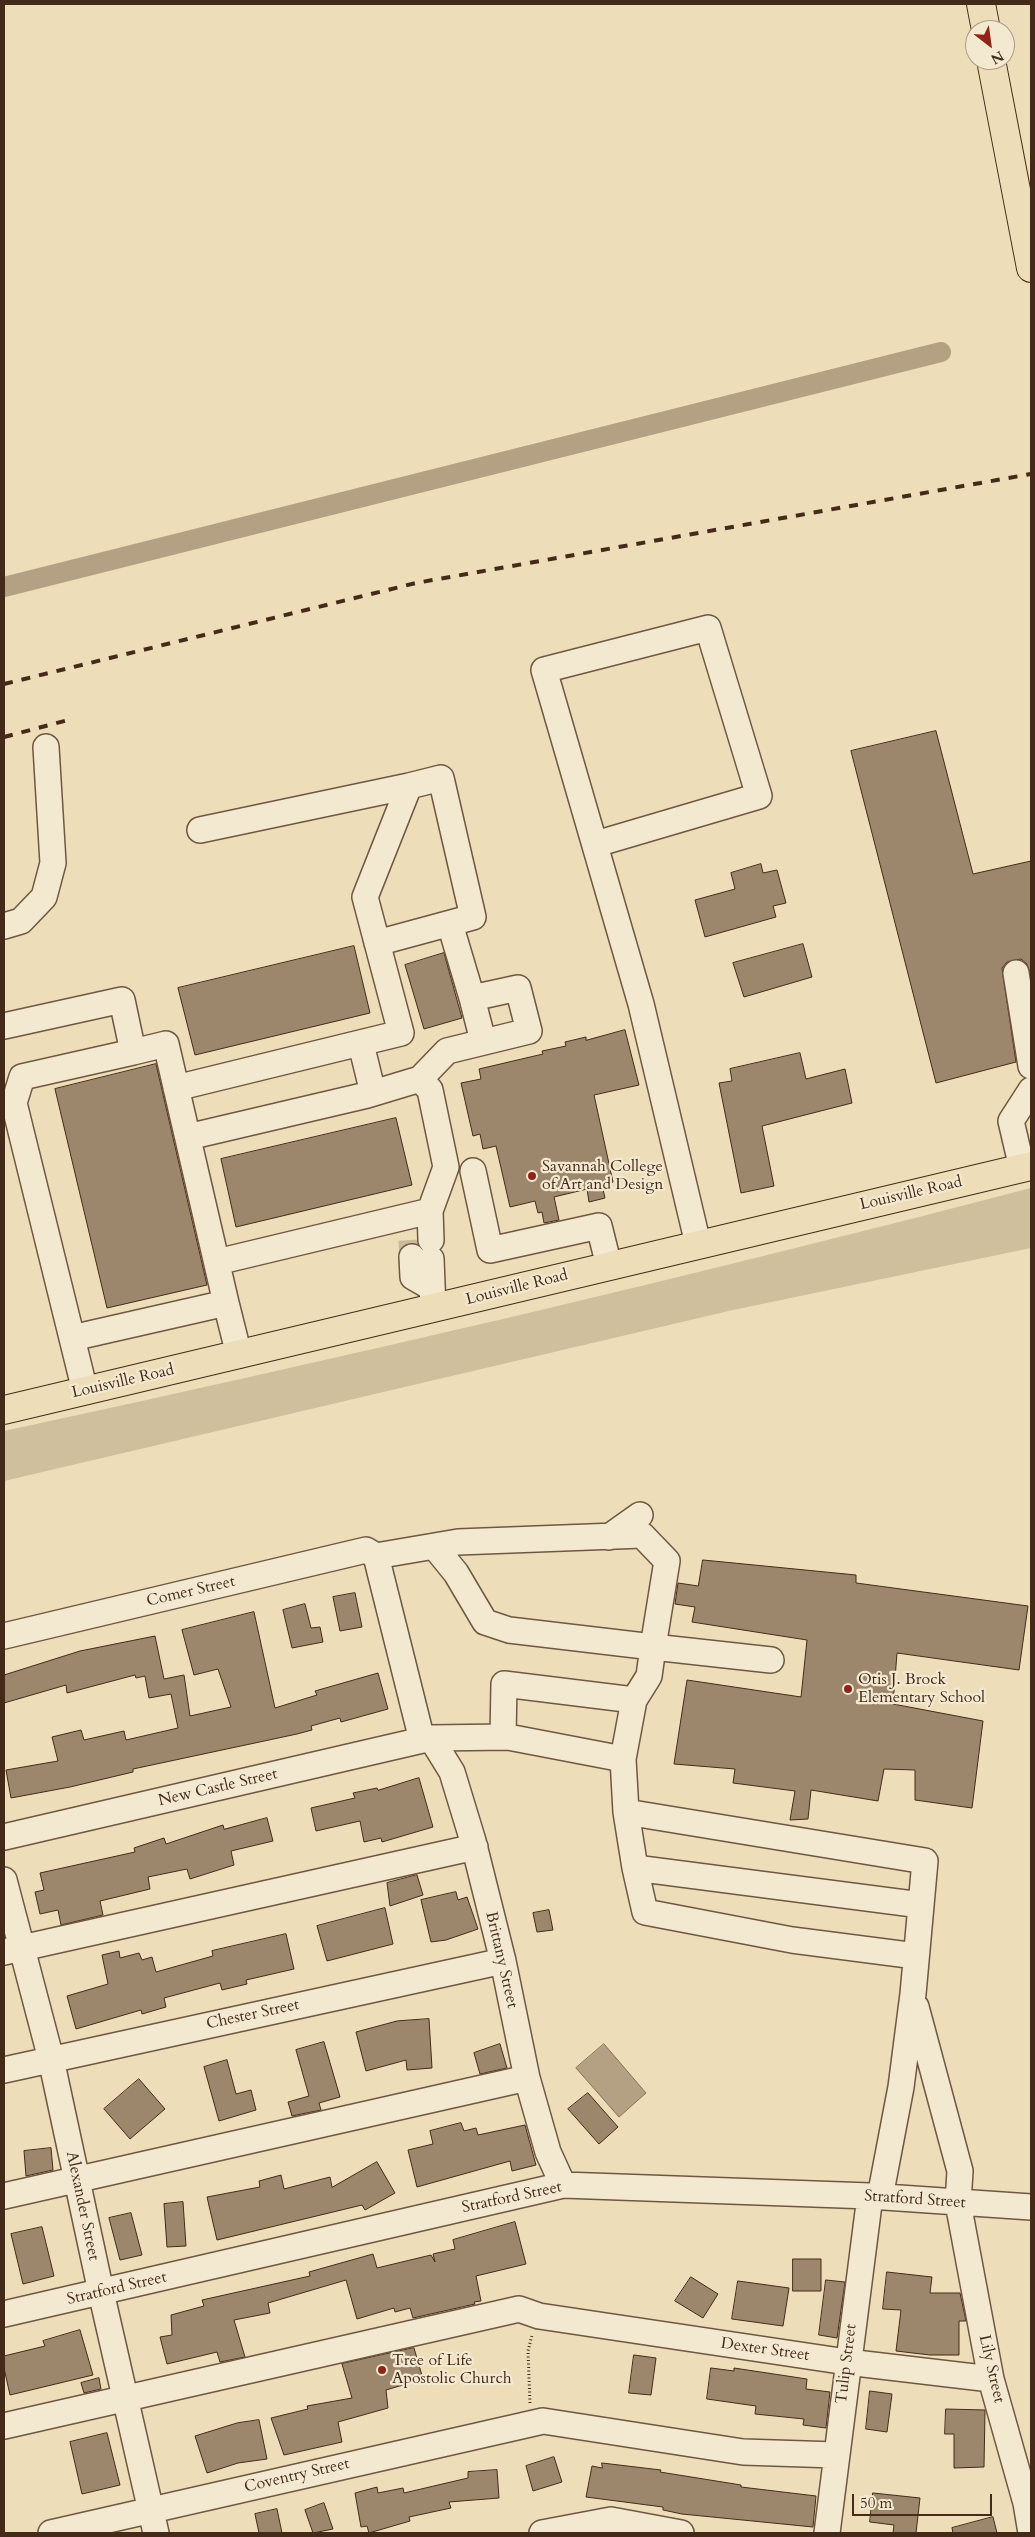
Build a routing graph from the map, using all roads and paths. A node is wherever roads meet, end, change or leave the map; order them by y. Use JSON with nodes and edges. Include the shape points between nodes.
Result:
{"nodes":[{"id":1,"x":980,"y":4,"type":"edge"},
{"id":2,"x":984,"y":20,"type":"edge"},
{"id":3,"x":993,"y":70,"type":"edge"},
{"id":4,"x":1031,"y":268,"type":"edge"},
{"id":5,"x":46,"y":747,"type":"dead end"},
{"id":6,"x":408,"y":786,"type":"junction"},
{"id":7,"x":200,"y":830,"type":"dead end"},
{"id":8,"x":596,"y":844,"type":"junction"},
{"id":9,"x":450,"y":924,"type":"junction"},
{"id":10,"x":4,"y":926,"type":"edge"},
{"id":11,"x":377,"y":943,"type":"junction"},
{"id":12,"x":1016,"y":973,"type":"dead end"},
{"id":13,"x":472,"y":998,"type":"junction"},
{"id":14,"x":4,"y":1026,"type":"edge"},
{"id":15,"x":484,"y":1041,"type":"junction"},
{"id":16,"x":361,"y":1044,"type":"junction"},
{"id":17,"x":133,"y":1052,"type":"junction"},
{"id":18,"x":1031,"y":1066,"type":"edge"},
{"id":19,"x":420,"y":1079,"type":"junction"},
{"id":20,"x":176,"y":1088,"type":"junction"},
{"id":21,"x":1031,"y":1090,"type":"edge"},
{"id":22,"x":373,"y":1093,"type":"junction"},
{"id":23,"x":188,"y":1136,"type":"junction"},
{"id":24,"x":1026,"y":1167,"type":"edge"},
{"id":25,"x":473,"y":1171,"type":"dead end"},
{"id":26,"x":420,"y":1237,"type":"junction"},
{"id":27,"x":698,"y":1244,"type":"junction"},
{"id":28,"x":217,"y":1262,"type":"junction"},
{"id":29,"x":608,"y":1266,"type":"junction"},
{"id":30,"x":433,"y":1298,"type":"junction"},
{"id":31,"x":226,"y":1303,"type":"junction"},
{"id":32,"x":72,"y":1338,"type":"junction"},
{"id":33,"x":238,"y":1354,"type":"junction"},
{"id":34,"x":85,"y":1391,"type":"junction"},
{"id":35,"x":4,"y":1408,"type":"edge"},
{"id":36,"x":640,"y":1515,"type":"dead end"},
{"id":37,"x":609,"y":1537,"type":"junction"},
{"id":38,"x":434,"y":1546,"type":"junction"},
{"id":39,"x":376,"y":1556,"type":"junction"},
{"id":40,"x":4,"y":1636,"type":"edge"},
{"id":41,"x":653,"y":1647,"type":"junction"},
{"id":42,"x":772,"y":1660,"type":"dead end"},
{"id":43,"x":634,"y":1700,"type":"junction"},
{"id":44,"x":503,"y":1737,"type":"junction"},
{"id":45,"x":427,"y":1739,"type":"junction"},
{"id":46,"x":623,"y":1759,"type":"junction"},
{"id":47,"x":626,"y":1812,"type":"junction"},
{"id":48,"x":4,"y":1837,"type":"edge"},
{"id":49,"x":474,"y":1847,"type":"junction"},
{"id":50,"x":635,"y":1868,"type":"junction"},
{"id":51,"x":4,"y":1880,"type":"edge"},
{"id":52,"x":921,"y":1905,"type":"junction"},
{"id":53,"x":13,"y":1950,"type":"edge"},
{"id":54,"x":916,"y":1956,"type":"junction"},
{"id":55,"x":502,"y":1961,"type":"junction"},
{"id":56,"x":913,"y":1994,"type":"junction"},
{"id":57,"x":51,"y":2058,"type":"junction"},
{"id":58,"x":4,"y":2070,"type":"edge"},
{"id":59,"x":527,"y":2078,"type":"junction"},
{"id":60,"x":77,"y":2179,"type":"junction"},
{"id":61,"x":563,"y":2186,"type":"junction"},
{"id":62,"x":4,"y":2196,"type":"edge"},
{"id":63,"x":875,"y":2196,"type":"junction"},
{"id":64,"x":958,"y":2203,"type":"junction"},
{"id":65,"x":1031,"y":2207,"type":"edge"},
{"id":66,"x":101,"y":2292,"type":"junction"},
{"id":67,"x":4,"y":2314,"type":"edge"},
{"id":68,"x":539,"y":2316,"type":"junction"},
{"id":69,"x":847,"y":2362,"type":"junction"},
{"id":70,"x":992,"y":2379,"type":"junction"},
{"id":71,"x":125,"y":2398,"type":"junction"},
{"id":72,"x":537,"y":2422,"type":"junction"},
{"id":73,"x":4,"y":2426,"type":"edge"},
{"id":74,"x":836,"y":2456,"type":"junction"},
{"id":75,"x":154,"y":2521,"type":"edge"},
{"id":76,"x":51,"y":2533,"type":"edge"},
{"id":77,"x":542,"y":2533,"type":"edge"},
{"id":78,"x":681,"y":2533,"type":"edge"},
{"id":79,"x":827,"y":2533,"type":"edge"},
{"id":80,"x":1031,"y":2533,"type":"edge"}],
"edges":[{"from":1,"to":2,"type":"main road"},
{"from":3,"to":4,"type":"main road"},
{"from":5,"to":10,"type":"street","via":[[53,863],[44,897],[21,921]]},
{"from":6,"to":7,"type":"street"},
{"from":6,"to":9,"type":"street","via":[[441,778],[473,917]]},
{"from":6,"to":11,"type":"street","via":[[365,897]]},
{"from":8,"to":8,"type":"street","via":[[759,796],[708,628],[544,670]]},
{"from":8,"to":27,"type":"street","via":[[641,1004]]},
{"from":9,"to":11,"type":"street"},
{"from":9,"to":13,"type":"street"},
{"from":11,"to":16,"type":"street","via":[[401,1033]]},
{"from":12,"to":18,"type":"street"},
{"from":13,"to":15,"type":"street"},
{"from":13,"to":15,"type":"street","via":[[518,988],[529,1031]]},
{"from":14,"to":17,"type":"street","via":[[122,1000]]},
{"from":15,"to":19,"type":"street","via":[[447,1051]]},
{"from":16,"to":20,"type":"street"},
{"from":16,"to":22,"type":"street"},
{"from":17,"to":20,"type":"street","via":[[166,1044]]},
{"from":17,"to":32,"type":"street","via":[[22,1077],[14,1103]]},
{"from":19,"to":22,"type":"street"},
{"from":19,"to":26,"type":"street","via":[[430,1090],[446,1167]]},
{"from":20,"to":23,"type":"street"},
{"from":21,"to":24,"type":"street","via":[[1011,1121]]},
{"from":22,"to":23,"type":"street"},
{"from":23,"to":28,"type":"street"},
{"from":24,"to":27,"type":"main road","name":"Louisville Road"},
{"from":25,"to":29,"type":"street","via":[[490,1250],[599,1226]]},
{"from":26,"to":28,"type":"street"},
{"from":26,"to":30,"type":"street"},
{"from":27,"to":29,"type":"main road","name":"Louisville Road"},
{"from":28,"to":31,"type":"street"},
{"from":29,"to":30,"type":"main road","name":"Louisville Road"},
{"from":30,"to":33,"type":"main road","name":"Louisville Road"},
{"from":31,"to":32,"type":"street"},
{"from":31,"to":33,"type":"street"},
{"from":32,"to":34,"type":"street"},
{"from":33,"to":34,"type":"main road","name":"Louisville Road"},
{"from":34,"to":35,"type":"main road","name":"Louisville Road"},
{"from":36,"to":37,"type":"street"},
{"from":37,"to":38,"type":"street","name":"Comer Street","via":[[458,1542]]},
{"from":37,"to":41,"type":"street","name":"Comer Street","via":[[642,1535],[667,1561]]},
{"from":38,"to":39,"type":"street","name":"Comer Street"},
{"from":38,"to":41,"type":"street","via":[[456,1574],[485,1622],[508,1630]]},
{"from":39,"to":40,"type":"street","name":"Comer Street","via":[[366,1550]]},
{"from":39,"to":45,"type":"street","name":"Brittany Street"},
{"from":41,"to":42,"type":"street"},
{"from":41,"to":43,"type":"street","via":[[649,1676]]},
{"from":43,"to":44,"type":"street","via":[[504,1684]]},
{"from":43,"to":46,"type":"street"},
{"from":44,"to":45,"type":"street","name":"New Castle Street"},
{"from":44,"to":46,"type":"street","name":"New Castle Street"},
{"from":45,"to":48,"type":"street","name":"New Castle Street"},
{"from":45,"to":49,"type":"street","name":"Brittany Street","via":[[452,1772]]},
{"from":46,"to":47,"type":"street"},
{"from":47,"to":50,"type":"street"},
{"from":47,"to":52,"type":"street","name":"Tulip Street","via":[[925,1861]]},
{"from":49,"to":53,"type":"street"},
{"from":49,"to":55,"type":"street","name":"Brittany Street"},
{"from":50,"to":52,"type":"street"},
{"from":50,"to":54,"type":"street","via":[[645,1912],[792,1940]]},
{"from":51,"to":53,"type":"street","name":"Alexander Street"},
{"from":52,"to":54,"type":"street","name":"Tulip Street"},
{"from":53,"to":57,"type":"street","name":"Alexander Street"},
{"from":54,"to":56,"type":"street","name":"Tulip Street"},
{"from":55,"to":57,"type":"street","name":"Chester Street"},
{"from":55,"to":59,"type":"street","name":"Brittany Street"},
{"from":56,"to":63,"type":"street","name":"Tulip Street","via":[[901,2087]]},
{"from":56,"to":64,"type":"street","name":"Lily Street","via":[[960,2171]]},
{"from":57,"to":58,"type":"street","name":"Chester Street"},
{"from":57,"to":60,"type":"street","name":"Alexander Street"},
{"from":59,"to":60,"type":"street"},
{"from":59,"to":61,"type":"street","name":"Brittany Street","via":[[548,2152]]},
{"from":60,"to":62,"type":"street"},
{"from":60,"to":66,"type":"street","name":"Alexander Street"},
{"from":61,"to":63,"type":"street","name":"Stratford Street"},
{"from":61,"to":66,"type":"street","name":"Stratford Street"},
{"from":63,"to":64,"type":"street","name":"Stratford Street"},
{"from":63,"to":69,"type":"street","name":"Tulip Street"},
{"from":64,"to":65,"type":"street","name":"Stratford Street"},
{"from":64,"to":70,"type":"street","name":"Lily Street"},
{"from":66,"to":67,"type":"street","name":"Stratford Street"},
{"from":66,"to":71,"type":"street","name":"Alexander Street"},
{"from":68,"to":69,"type":"street","name":"Dexter Street"},
{"from":68,"to":71,"type":"street","name":"Dexter Street","via":[[519,2309]]},
{"from":68,"to":72,"type":"path","via":[[528,2351]]},
{"from":69,"to":70,"type":"street","name":"Dexter Street"},
{"from":69,"to":74,"type":"street","name":"Tulip Street"},
{"from":70,"to":80,"type":"street","name":"Lily Street","via":[[1026,2503]]},
{"from":71,"to":73,"type":"street","name":"Dexter Street"},
{"from":71,"to":75,"type":"street","name":"Alexander Street"},
{"from":72,"to":74,"type":"street","via":[[743,2452]]},
{"from":72,"to":75,"type":"street","name":"Coventry Street"},
{"from":74,"to":79,"type":"street","name":"Tulip Street"},
{"from":75,"to":76,"type":"street","name":"Coventry Street"},
{"from":77,"to":78,"type":"street","via":[[611,2520]]}]}
